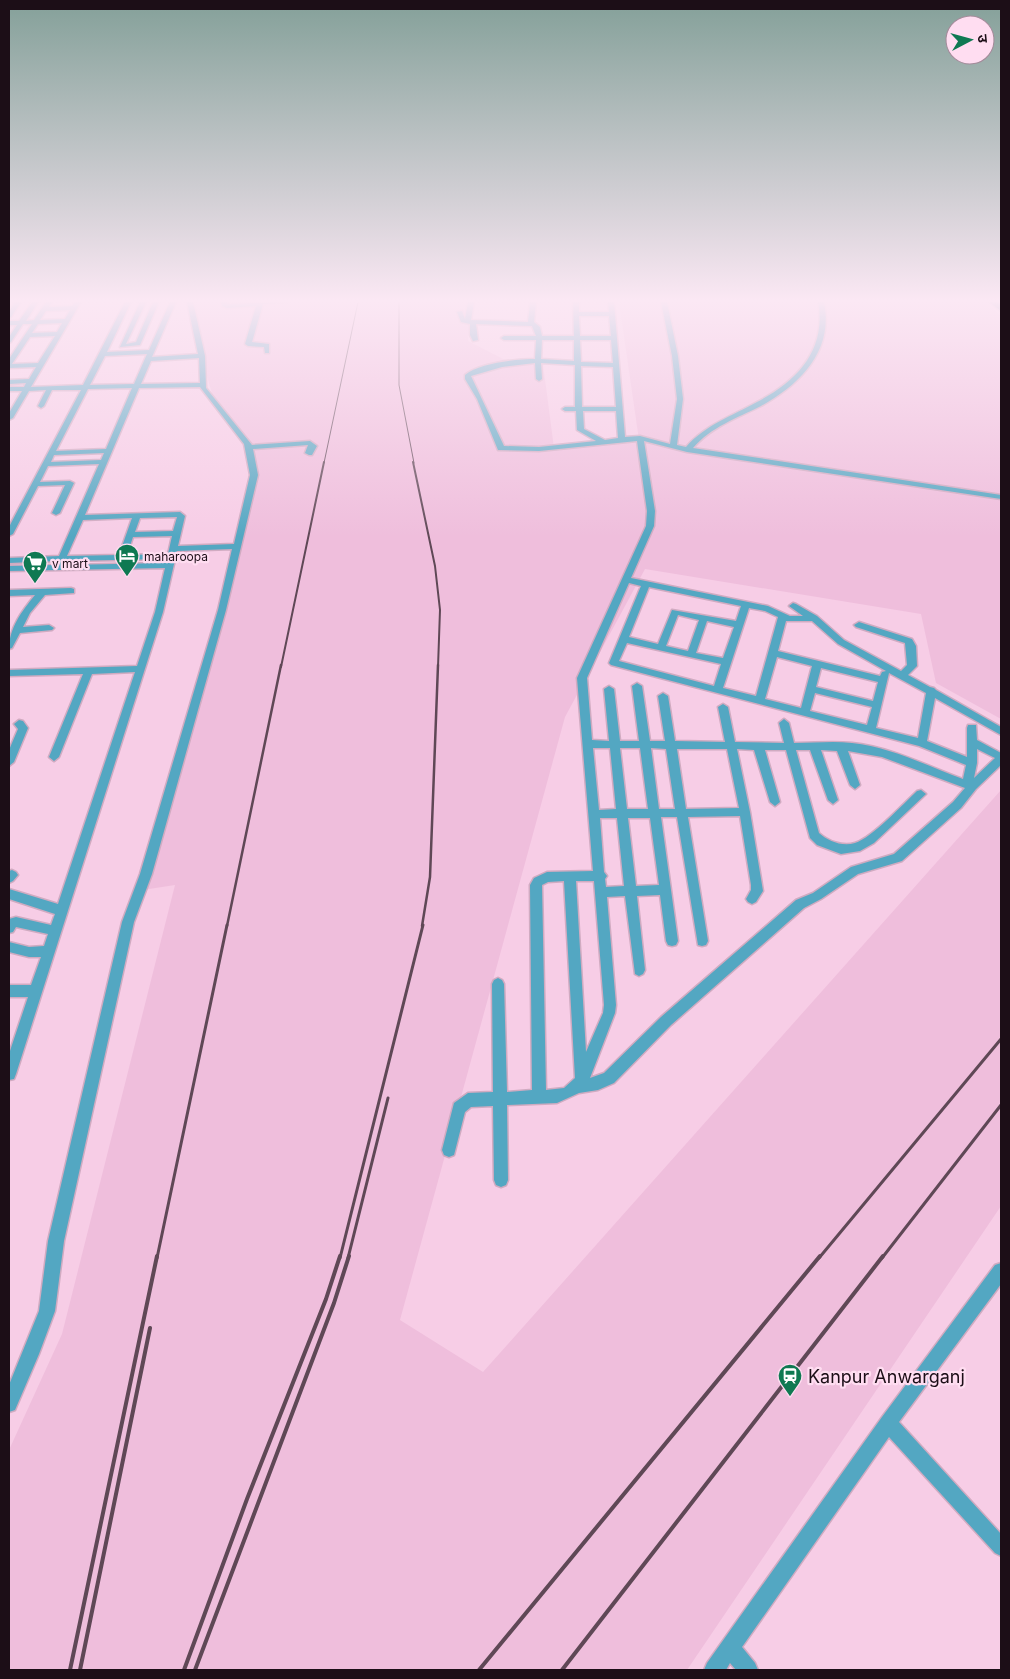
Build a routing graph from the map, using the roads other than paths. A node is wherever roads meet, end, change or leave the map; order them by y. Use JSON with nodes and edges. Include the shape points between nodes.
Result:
{"nodes":[{"id":1,"x":88,"y":380,"type":"edge"},
{"id":2,"x":140,"y":380,"type":"edge"},
{"id":3,"x":204,"y":380,"type":"edge"},
{"id":4,"x":469,"y":380,"type":"edge"},
{"id":5,"x":578,"y":380,"type":"edge"},
{"id":6,"x":617,"y":380,"type":"edge"},
{"id":7,"x":678,"y":380,"type":"edge"},
{"id":8,"x":791,"y":380,"type":"edge"},
{"id":9,"x":30,"y":381,"type":"joint"},
{"id":10,"x":9,"y":382,"type":"edge"},
{"id":11,"x":204,"y":385,"type":"junction"},
{"id":12,"x":137,"y":386,"type":"junction"},
{"id":13,"x":85,"y":387,"type":"junction"},
{"id":14,"x":50,"y":388,"type":"junction"},
{"id":15,"x":9,"y":389,"type":"edge"},
{"id":16,"x":26,"y":389,"type":"junction"},
{"id":17,"x":9,"y":399,"type":"edge"},
{"id":18,"x":20,"y":399,"type":"junction"},
{"id":19,"x":41,"y":406,"type":"dead end"},
{"id":20,"x":565,"y":409,"type":"dead end"},
{"id":21,"x":579,"y":409,"type":"junction"},
{"id":22,"x":618,"y":409,"type":"junction"},
{"id":23,"x":9,"y":418,"type":"edge"},
{"id":24,"x":640,"y":438,"type":"junction"},
{"id":25,"x":622,"y":440,"type":"junction"},
{"id":26,"x":602,"y":442,"type":"junction"},
{"id":27,"x":250,"y":447,"type":"junction"},
{"id":28,"x":673,"y":447,"type":"junction"},
{"id":29,"x":686,"y":450,"type":"junction"},
{"id":30,"x":109,"y":451,"type":"junction"},
{"id":31,"x":51,"y":453,"type":"junction"},
{"id":32,"x":309,"y":453,"type":"dead end"},
{"id":33,"x":104,"y":462,"type":"junction"},
{"id":34,"x":45,"y":464,"type":"junction"},
{"id":35,"x":35,"y":484,"type":"junction"},
{"id":36,"x":1001,"y":497,"type":"edge"},
{"id":37,"x":56,"y":513,"type":"dead end"},
{"id":38,"x":137,"y":515,"type":"junction"},
{"id":39,"x":79,"y":518,"type":"junction"},
{"id":40,"x":176,"y":533,"type":"junction"},
{"id":41,"x":9,"y":534,"type":"edge"},
{"id":42,"x":130,"y":535,"type":"junction"},
{"id":43,"x":238,"y":546,"type":"junction"},
{"id":44,"x":122,"y":557,"type":"junction"},
{"id":45,"x":171,"y":557,"type":"junction"},
{"id":46,"x":9,"y":560,"type":"edge"},
{"id":47,"x":60,"y":563,"type":"junction"},
{"id":48,"x":9,"y":570,"type":"edge"},
{"id":49,"x":627,"y":580,"type":"junction"},
{"id":50,"x":646,"y":585,"type":"junction"},
{"id":51,"x":70,"y":591,"type":"dead end"},
{"id":52,"x":42,"y":592,"type":"junction"},
{"id":53,"x":9,"y":593,"type":"edge"},
{"id":54,"x":746,"y":604,"type":"junction"},
{"id":55,"x":793,"y":606,"type":"dead end"},
{"id":56,"x":783,"y":617,"type":"junction"},
{"id":57,"x":704,"y":618,"type":"junction"},
{"id":58,"x":814,"y":618,"type":"junction"},
{"id":59,"x":739,"y":625,"type":"junction"},
{"id":60,"x":859,"y":625,"type":"dead end"},
{"id":61,"x":49,"y":628,"type":"dead end"},
{"id":62,"x":17,"y":630,"type":"junction"},
{"id":63,"x":624,"y":639,"type":"junction"},
{"id":64,"x":9,"y":646,"type":"edge"},
{"id":65,"x":661,"y":648,"type":"junction"},
{"id":66,"x":773,"y":653,"type":"junction"},
{"id":67,"x":691,"y":655,"type":"junction"},
{"id":68,"x":727,"y":662,"type":"junction"},
{"id":69,"x":817,"y":664,"type":"junction"},
{"id":70,"x":887,"y":668,"type":"junction"},
{"id":71,"x":141,"y":669,"type":"junction"},
{"id":72,"x":89,"y":670,"type":"junction"},
{"id":73,"x":9,"y":673,"type":"edge"},
{"id":74,"x":902,"y":676,"type":"junction"},
{"id":75,"x":883,"y":680,"type":"junction"},
{"id":76,"x":637,"y":686,"type":"dead end"},
{"id":77,"x":609,"y":689,"type":"dead end"},
{"id":78,"x":718,"y":689,"type":"junction"},
{"id":79,"x":811,"y":689,"type":"junction"},
{"id":80,"x":931,"y":690,"type":"junction"},
{"id":81,"x":663,"y":696,"type":"dead end"},
{"id":82,"x":760,"y":699,"type":"junction"},
{"id":83,"x":877,"y":705,"type":"junction"},
{"id":84,"x":722,"y":707,"type":"dead end"},
{"id":85,"x":805,"y":712,"type":"junction"},
{"id":86,"x":784,"y":723,"type":"dead end"},
{"id":87,"x":19,"y":724,"type":"dead end"},
{"id":88,"x":972,"y":728,"type":"dead end"},
{"id":89,"x":871,"y":729,"type":"junction"},
{"id":90,"x":1001,"y":731,"type":"edge"},
{"id":91,"x":972,"y":742,"type":"junction"},
{"id":92,"x":922,"y":743,"type":"junction"},
{"id":93,"x":589,"y":744,"type":"junction"},
{"id":94,"x":616,"y":744,"type":"junction"},
{"id":95,"x":645,"y":744,"type":"junction"},
{"id":96,"x":672,"y":744,"type":"junction"},
{"id":97,"x":731,"y":745,"type":"junction"},
{"id":98,"x":758,"y":745,"type":"junction"},
{"id":99,"x":790,"y":745,"type":"junction"},
{"id":100,"x":814,"y":746,"type":"junction"},
{"id":101,"x":841,"y":746,"type":"junction"},
{"id":102,"x":54,"y":757,"type":"dead end"},
{"id":103,"x":1001,"y":758,"type":"edge"},
{"id":104,"x":9,"y":762,"type":"edge"},
{"id":105,"x":972,"y":764,"type":"junction"},
{"id":106,"x":855,"y":785,"type":"dead end"},
{"id":107,"x":969,"y":785,"type":"junction"},
{"id":108,"x":921,"y":794,"type":"dead end"},
{"id":109,"x":833,"y":800,"type":"dead end"},
{"id":110,"x":775,"y":802,"type":"dead end"},
{"id":111,"x":681,"y":812,"type":"junction"},
{"id":112,"x":745,"y":812,"type":"junction"},
{"id":113,"x":623,"y":813,"type":"junction"},
{"id":114,"x":655,"y":813,"type":"junction"},
{"id":115,"x":595,"y":814,"type":"junction"},
{"id":116,"x":570,"y":876,"type":"junction"},
{"id":117,"x":601,"y":876,"type":"junction"},
{"id":118,"x":665,"y":890,"type":"junction"},
{"id":119,"x":631,"y":891,"type":"junction"},
{"id":120,"x":602,"y":892,"type":"junction"},
{"id":121,"x":9,"y":894,"type":"edge"},
{"id":122,"x":752,"y":899,"type":"dead end"},
{"id":123,"x":63,"y":911,"type":"junction"},
{"id":124,"x":9,"y":928,"type":"edge"},
{"id":125,"x":56,"y":931,"type":"junction"},
{"id":126,"x":702,"y":940,"type":"dead end"},
{"id":127,"x":672,"y":941,"type":"dead end"},
{"id":128,"x":9,"y":947,"type":"edge"},
{"id":129,"x":49,"y":951,"type":"junction"},
{"id":130,"x":639,"y":970,"type":"dead end"},
{"id":131,"x":498,"y":984,"type":"dead end"},
{"id":132,"x":9,"y":991,"type":"edge"},
{"id":133,"x":36,"y":991,"type":"junction"},
{"id":134,"x":9,"y":1074,"type":"edge"},
{"id":135,"x":580,"y":1084,"type":"junction"},
{"id":136,"x":539,"y":1097,"type":"junction"},
{"id":137,"x":498,"y":1098,"type":"junction"},
{"id":138,"x":449,"y":1150,"type":"dead end"},
{"id":139,"x":501,"y":1180,"type":"dead end"},
{"id":140,"x":1001,"y":1271,"type":"edge"},
{"id":141,"x":9,"y":1404,"type":"edge"},
{"id":142,"x":888,"y":1422,"type":"junction"},
{"id":143,"x":1001,"y":1547,"type":"edge"},
{"id":144,"x":730,"y":1647,"type":"junction"},
{"id":145,"x":714,"y":1670,"type":"edge"},
{"id":146,"x":748,"y":1670,"type":"edge"}],
"edges":[{"from":1,"to":13,"type":"street"},
{"from":2,"to":12,"type":"street"},
{"from":3,"to":11,"type":"street"},
{"from":4,"to":26,"type":"street","via":[[480,399],[498,446],[528,450]]},
{"from":5,"to":21,"type":"street"},
{"from":6,"to":22,"type":"street"},
{"from":7,"to":28,"type":"street","via":[[680,399]]},
{"from":8,"to":29,"type":"street","via":[[770,398],[716,425]]},
{"from":9,"to":10,"type":"street"},
{"from":9,"to":16,"type":"street"},
{"from":11,"to":12,"type":"street"},
{"from":11,"to":27,"type":"street","via":[[205,391]]},
{"from":12,"to":13,"type":"street"},
{"from":12,"to":30,"type":"street"},
{"from":13,"to":14,"type":"street"},
{"from":13,"to":31,"type":"street"},
{"from":14,"to":16,"type":"street"},
{"from":14,"to":19,"type":"street"},
{"from":15,"to":16,"type":"street"},
{"from":16,"to":18,"type":"street"},
{"from":17,"to":18,"type":"street"},
{"from":18,"to":23,"type":"street"},
{"from":20,"to":21,"type":"street"},
{"from":21,"to":22,"type":"street"},
{"from":21,"to":26,"type":"street","via":[[582,431]]},
{"from":22,"to":25,"type":"street"},
{"from":24,"to":25,"type":"street"},
{"from":24,"to":28,"type":"street"},
{"from":24,"to":49,"type":"street","via":[[651,520]]},
{"from":25,"to":26,"type":"street"},
{"from":27,"to":32,"type":"street","via":[[310,443],[313,445]]},
{"from":27,"to":43,"type":"street","via":[[254,475]]},
{"from":28,"to":29,"type":"street"},
{"from":29,"to":36,"type":"street"},
{"from":30,"to":31,"type":"street"},
{"from":30,"to":33,"type":"street"},
{"from":31,"to":34,"type":"street"},
{"from":33,"to":34,"type":"street"},
{"from":33,"to":39,"type":"street"},
{"from":34,"to":35,"type":"street"},
{"from":35,"to":37,"type":"street","via":[[70,483]]},
{"from":35,"to":41,"type":"street"},
{"from":38,"to":39,"type":"street"},
{"from":38,"to":40,"type":"street","via":[[180,514]]},
{"from":38,"to":42,"type":"street"},
{"from":39,"to":47,"type":"street"},
{"from":40,"to":42,"type":"street"},
{"from":40,"to":45,"type":"street"},
{"from":42,"to":44,"type":"street"},
{"from":43,"to":45,"type":"street"},
{"from":43,"to":141,"type":"street","via":[[146,874],[128,922],[56,1241],[47,1311]]},
{"from":44,"to":45,"type":"street"},
{"from":44,"to":47,"type":"street"},
{"from":45,"to":47,"type":"street"},
{"from":45,"to":71,"type":"street","via":[[159,612]]},
{"from":46,"to":47,"type":"street"},
{"from":47,"to":48,"type":"street"},
{"from":49,"to":50,"type":"street"},
{"from":49,"to":93,"type":"street","via":[[583,674]]},
{"from":50,"to":54,"type":"street"},
{"from":50,"to":63,"type":"street"},
{"from":51,"to":52,"type":"street"},
{"from":52,"to":53,"type":"street"},
{"from":52,"to":62,"type":"street"},
{"from":54,"to":56,"type":"street","via":[[774,611]]},
{"from":54,"to":59,"type":"street"},
{"from":55,"to":58,"type":"street"},
{"from":56,"to":58,"type":"street","via":[[792,620]]},
{"from":56,"to":66,"type":"street"},
{"from":57,"to":59,"type":"street"},
{"from":57,"to":65,"type":"street","via":[[675,612]]},
{"from":57,"to":67,"type":"street"},
{"from":58,"to":70,"type":"street","via":[[841,642]]},
{"from":59,"to":68,"type":"street"},
{"from":60,"to":74,"type":"street","via":[[909,641],[912,666]]},
{"from":61,"to":62,"type":"street"},
{"from":62,"to":64,"type":"street"},
{"from":63,"to":65,"type":"street"},
{"from":63,"to":78,"type":"street","via":[[614,663]]},
{"from":65,"to":67,"type":"street"},
{"from":66,"to":69,"type":"street"},
{"from":66,"to":82,"type":"street"},
{"from":67,"to":68,"type":"street"},
{"from":68,"to":78,"type":"street"},
{"from":69,"to":75,"type":"street"},
{"from":69,"to":79,"type":"street"},
{"from":70,"to":74,"type":"street"},
{"from":70,"to":75,"type":"street"},
{"from":71,"to":72,"type":"street"},
{"from":71,"to":123,"type":"street"},
{"from":72,"to":73,"type":"street"},
{"from":72,"to":102,"type":"street"},
{"from":74,"to":80,"type":"street"},
{"from":75,"to":83,"type":"street"},
{"from":76,"to":95,"type":"street"},
{"from":77,"to":94,"type":"street"},
{"from":78,"to":82,"type":"street"},
{"from":79,"to":83,"type":"street"},
{"from":79,"to":85,"type":"street"},
{"from":80,"to":90,"type":"street"},
{"from":80,"to":92,"type":"street"},
{"from":81,"to":96,"type":"street"},
{"from":82,"to":85,"type":"street"},
{"from":83,"to":89,"type":"street"},
{"from":84,"to":97,"type":"street"},
{"from":85,"to":89,"type":"street"},
{"from":86,"to":99,"type":"street"},
{"from":87,"to":104,"type":"street","via":[[23,728]]},
{"from":88,"to":91,"type":"street"},
{"from":89,"to":92,"type":"street"},
{"from":91,"to":103,"type":"street"},
{"from":91,"to":105,"type":"street"},
{"from":92,"to":105,"type":"street"},
{"from":93,"to":94,"type":"street"},
{"from":93,"to":115,"type":"street"},
{"from":94,"to":95,"type":"street"},
{"from":94,"to":113,"type":"street"},
{"from":95,"to":96,"type":"street"},
{"from":95,"to":114,"type":"street"},
{"from":96,"to":97,"type":"street"},
{"from":96,"to":111,"type":"street"},
{"from":97,"to":98,"type":"street"},
{"from":97,"to":112,"type":"street"},
{"from":98,"to":99,"type":"street"},
{"from":98,"to":110,"type":"street"},
{"from":99,"to":100,"type":"street"},
{"from":99,"to":108,"type":"street","via":[[814,835],[822,842],[841,849],[864,845]]},
{"from":100,"to":101,"type":"street"},
{"from":100,"to":109,"type":"street"},
{"from":101,"to":106,"type":"street"},
{"from":101,"to":107,"type":"street","via":[[872,750]]},
{"from":103,"to":107,"type":"street"},
{"from":105,"to":107,"type":"street"},
{"from":107,"to":135,"type":"street","via":[[962,800],[911,849],[898,858],[855,870],[800,904],[666,1021],[609,1078],[598,1083]]},
{"from":111,"to":112,"type":"street"},
{"from":111,"to":114,"type":"street"},
{"from":111,"to":126,"type":"street"},
{"from":112,"to":122,"type":"street","via":[[757,885]]},
{"from":113,"to":114,"type":"street"},
{"from":113,"to":115,"type":"street"},
{"from":113,"to":119,"type":"street"},
{"from":114,"to":118,"type":"street"},
{"from":115,"to":117,"type":"street"},
{"from":116,"to":117,"type":"street"},
{"from":116,"to":135,"type":"street"},
{"from":116,"to":136,"type":"street","via":[[547,877],[536,885]]},
{"from":117,"to":120,"type":"street"},
{"from":118,"to":119,"type":"street"},
{"from":118,"to":127,"type":"street"},
{"from":119,"to":120,"type":"street"},
{"from":119,"to":130,"type":"street"},
{"from":120,"to":135,"type":"street","via":[[610,1005]]},
{"from":121,"to":123,"type":"street"},
{"from":123,"to":125,"type":"street"},
{"from":124,"to":125,"type":"street","via":[[16,922]]},
{"from":125,"to":129,"type":"street"},
{"from":128,"to":129,"type":"street","via":[[29,952]]},
{"from":129,"to":133,"type":"street"},
{"from":131,"to":137,"type":"street"},
{"from":132,"to":133,"type":"street"},
{"from":133,"to":134,"type":"street"},
{"from":135,"to":136,"type":"street","via":[[566,1095]]},
{"from":136,"to":137,"type":"street"},
{"from":137,"to":138,"type":"street","via":[[463,1103]]},
{"from":137,"to":139,"type":"street"},
{"from":140,"to":142,"type":"street"},
{"from":142,"to":143,"type":"street"},
{"from":142,"to":144,"type":"street"},
{"from":144,"to":145,"type":"street"},
{"from":144,"to":146,"type":"street"}]}
